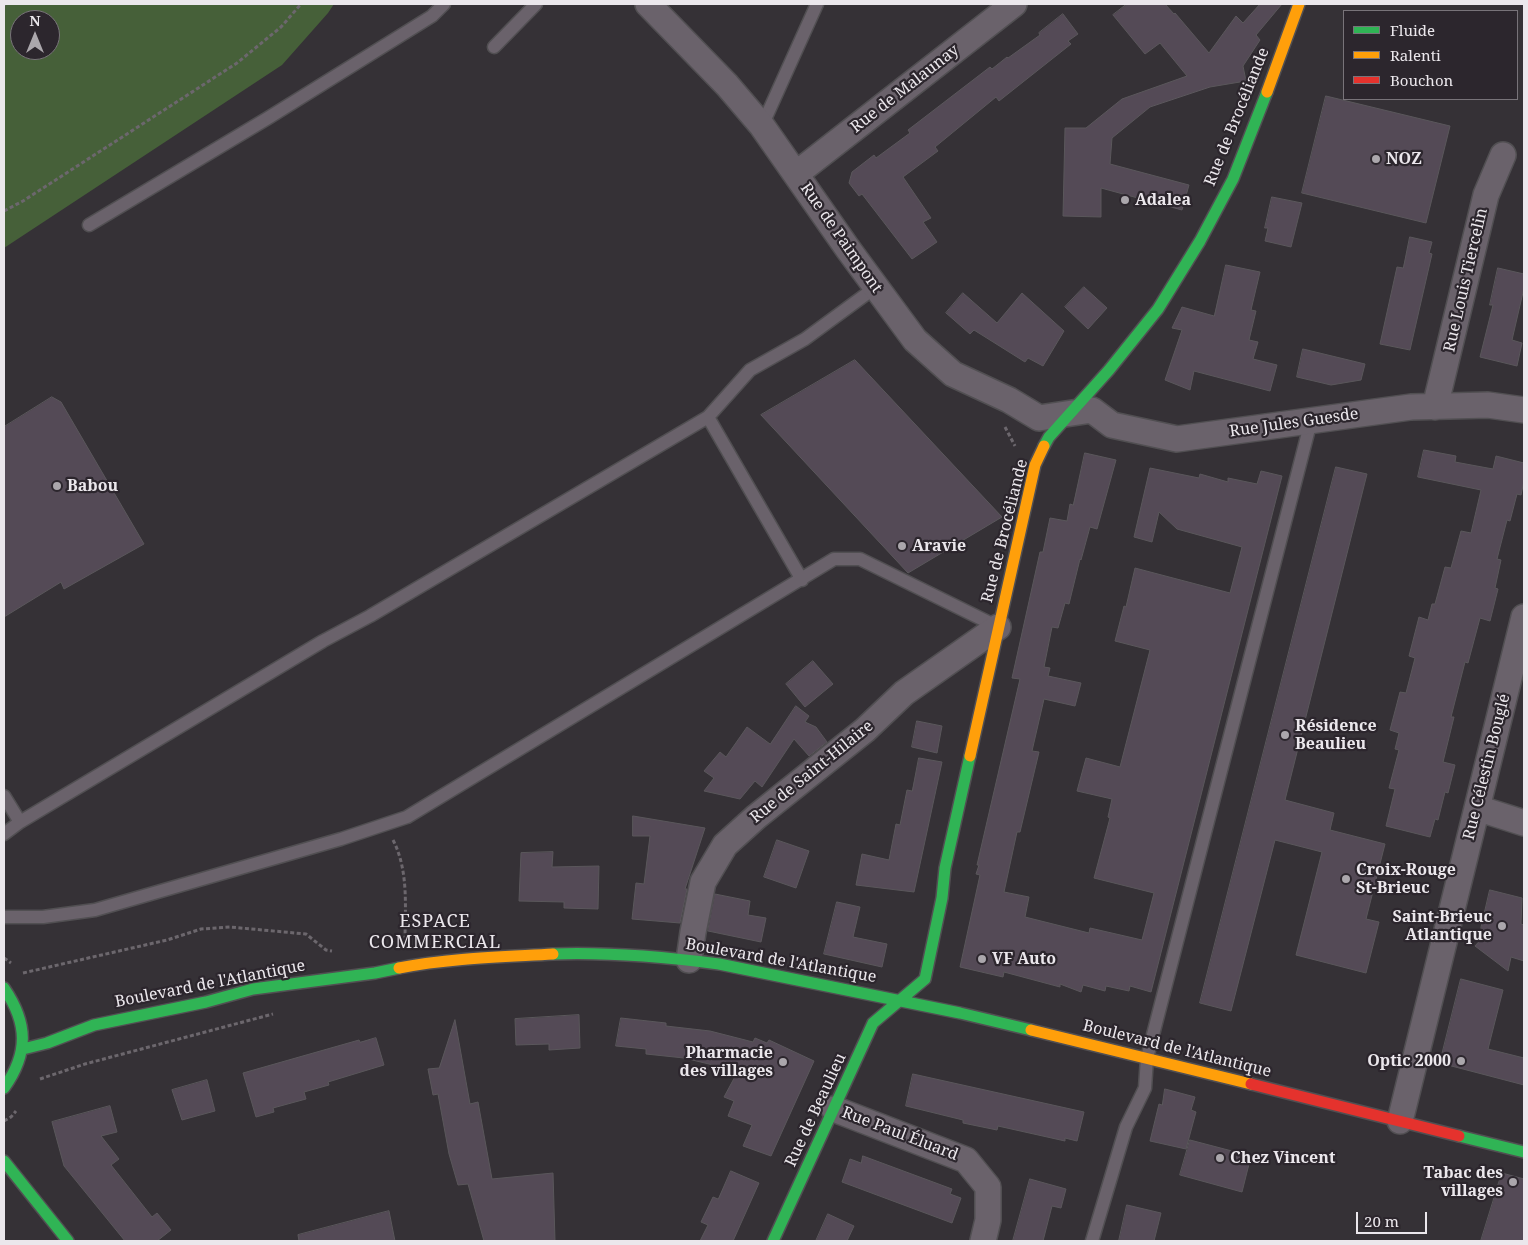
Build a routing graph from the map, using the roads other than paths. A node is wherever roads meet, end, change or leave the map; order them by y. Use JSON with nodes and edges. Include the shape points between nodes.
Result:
{"nodes":[{"id":1,"x":444,"y":4,"type":"edge"},
{"id":2,"x":536,"y":4,"type":"edge"},
{"id":3,"x":648,"y":4,"type":"edge"},
{"id":4,"x":817,"y":4,"type":"edge"},
{"id":5,"x":1012,"y":4,"type":"edge"},
{"id":6,"x":1299,"y":4,"type":"edge"},
{"id":7,"x":494,"y":47,"type":"dead end"},
{"id":8,"x":762,"y":126,"type":"junction"},
{"id":9,"x":1503,"y":156,"type":"dead end"},
{"id":10,"x":796,"y":174,"type":"junction"},
{"id":11,"x":89,"y":225,"type":"dead end"},
{"id":12,"x":876,"y":287,"type":"junction"},
{"id":13,"x":1435,"y":407,"type":"junction"},
{"id":14,"x":1524,"y":410,"type":"edge"},
{"id":15,"x":1069,"y":414,"type":"junction"},
{"id":16,"x":708,"y":416,"type":"junction"},
{"id":17,"x":1311,"y":421,"type":"junction"},
{"id":18,"x":802,"y":580,"type":"junction"},
{"id":19,"x":1524,"y":617,"type":"edge"},
{"id":20,"x":998,"y":627,"type":"junction"},
{"id":21,"x":4,"y":796,"type":"edge"},
{"id":22,"x":1477,"y":808,"type":"junction"},
{"id":23,"x":20,"y":822,"type":"junction"},
{"id":24,"x":1524,"y":823,"type":"edge"},
{"id":25,"x":4,"y":834,"type":"edge"},
{"id":26,"x":4,"y":917,"type":"edge"},
{"id":27,"x":689,"y":960,"type":"junction"},
{"id":28,"x":4,"y":988,"type":"edge"},
{"id":29,"x":899,"y":1000,"type":"junction"},
{"id":30,"x":23,"y":1048,"type":"junction"},
{"id":31,"x":1148,"y":1058,"type":"junction"},
{"id":32,"x":4,"y":1088,"type":"edge"},
{"id":33,"x":834,"y":1109,"type":"junction"},
{"id":34,"x":1400,"y":1121,"type":"junction"},
{"id":35,"x":1524,"y":1152,"type":"edge"},
{"id":36,"x":4,"y":1161,"type":"edge"},
{"id":37,"x":68,"y":1241,"type":"edge"},
{"id":38,"x":773,"y":1241,"type":"edge"},
{"id":39,"x":983,"y":1241,"type":"edge"},
{"id":40,"x":1092,"y":1241,"type":"edge"}],
"edges":[{"from":1,"to":11,"type":"lane","via":[[432,16]]},
{"from":2,"to":7,"type":"lane"},
{"from":3,"to":8,"type":"street","name":"Rue de Paimpont"},
{"from":4,"to":8,"type":"lane"},
{"from":5,"to":10,"type":"street","name":"Rue de Malaunay"},
{"from":6,"to":15,"type":"main road","name":"Rue de Brocéliande","via":[[1233,179],[1200,240],[1158,309]]},
{"from":8,"to":10,"type":"street","name":"Rue de Paimpont"},
{"from":9,"to":13,"type":"street","name":"Rue Louis Tiercelin","via":[[1486,195]]},
{"from":10,"to":12,"type":"street","name":"Rue de Paimpont"},
{"from":12,"to":15,"type":"street","name":"Rue de Paimpont","via":[[915,340],[953,374],[1039,418]]},
{"from":12,"to":16,"type":"lane","via":[[804,338],[750,370]]},
{"from":13,"to":14,"type":"street","name":"Rue Jules Guesde","via":[[1488,405]]},
{"from":13,"to":17,"type":"street","name":"Rue Jules Guesde"},
{"from":15,"to":17,"type":"street","name":"Rue Jules Guesde","via":[[1092,410],[1112,425],[1177,439]]},
{"from":15,"to":20,"type":"main road","name":"Rue de Brocéliande","via":[[1049,437],[1035,465]]},
{"from":16,"to":18,"type":"lane"},
{"from":16,"to":23,"type":"lane"},
{"from":17,"to":31,"type":"lane"},
{"from":18,"to":20,"type":"lane","via":[[834,559],[860,560]]},
{"from":18,"to":26,"type":"lane","via":[[407,817],[95,910],[43,917]]},
{"from":19,"to":22,"type":"street","name":"Rue Célestin Bouglé"},
{"from":20,"to":27,"type":"street","name":"Rue de Saint-Hilaire","via":[[904,692],[865,730],[724,844],[703,882]]},
{"from":20,"to":29,"type":"main road","name":"Rue de Brocéliande","via":[[944,868],[942,898],[925,979]]},
{"from":21,"to":23,"type":"lane"},
{"from":22,"to":24,"type":"street"},
{"from":22,"to":34,"type":"street","name":"Rue Célestin Bouglé"},
{"from":23,"to":25,"type":"lane"},
{"from":27,"to":29,"type":"main road","name":"Boulevard de l'Atlantique"},
{"from":27,"to":30,"type":"main road","name":"Boulevard de l'Atlantique","via":[[561,954],[424,963],[253,989],[206,1002],[94,1024],[47,1043]]},
{"from":28,"to":30,"type":"main road","via":[[20,1017],[24,1032]]},
{"from":29,"to":31,"type":"main road","name":"Boulevard de l'Atlantique"},
{"from":29,"to":33,"type":"main road","name":"Rue de Beaulieu","via":[[873,1023]]},
{"from":30,"to":32,"type":"main road","via":[[19,1065]]},
{"from":31,"to":34,"type":"main road","name":"Boulevard de l'Atlantique"},
{"from":31,"to":40,"type":"lane","via":[[1145,1088],[1126,1127]]},
{"from":33,"to":38,"type":"main road","name":"Rue de Beaulieu"},
{"from":33,"to":39,"type":"street","name":"Rue Paul Éluard","via":[[966,1160],[988,1187],[988,1220]]},
{"from":34,"to":35,"type":"main road","name":"Boulevard de l'Atlantique"},
{"from":36,"to":37,"type":"main road"}]}
